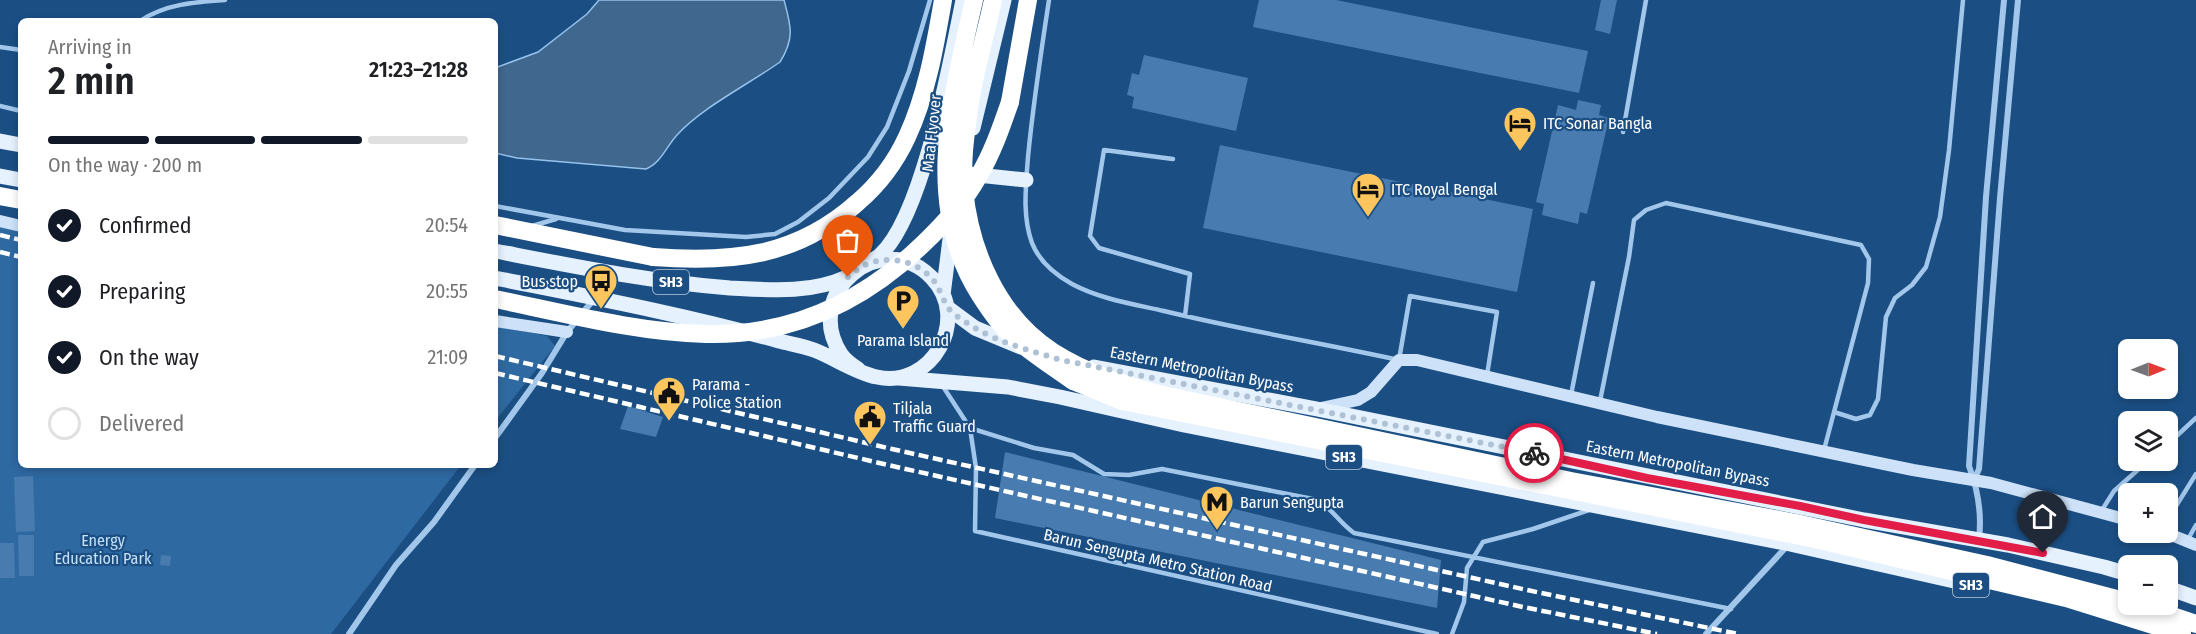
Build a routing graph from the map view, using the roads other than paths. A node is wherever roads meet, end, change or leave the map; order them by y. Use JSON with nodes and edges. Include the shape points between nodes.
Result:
{"nodes":[{"id":1,"x":225,"y":0,"type":"edge"},
{"id":2,"x":930,"y":0,"type":"edge"},
{"id":3,"x":943,"y":0,"type":"edge"},
{"id":4,"x":963,"y":0,"type":"edge"},
{"id":5,"x":974,"y":0,"type":"edge"},
{"id":6,"x":993,"y":0,"type":"edge"},
{"id":7,"x":1004,"y":0,"type":"edge"},
{"id":8,"x":1028,"y":0,"type":"edge"},
{"id":9,"x":1049,"y":0,"type":"edge"},
{"id":10,"x":1646,"y":0,"type":"edge"},
{"id":11,"x":1963,"y":0,"type":"edge"},
{"id":12,"x":2004,"y":0,"type":"edge"},
{"id":13,"x":2018,"y":0,"type":"edge"},
{"id":14,"x":146,"y":18,"type":"edge"},
{"id":15,"x":0,"y":47,"type":"edge"},
{"id":16,"x":18,"y":50,"type":"edge"},
{"id":17,"x":0,"y":106,"type":"edge"},
{"id":18,"x":18,"y":110,"type":"edge"},
{"id":19,"x":1623,"y":132,"type":"dead end"},
{"id":20,"x":0,"y":141,"type":"edge"},
{"id":21,"x":18,"y":144,"type":"edge"},
{"id":22,"x":1173,"y":159,"type":"dead end"},
{"id":23,"x":962,"y":174,"type":"junction"},
{"id":24,"x":0,"y":176,"type":"edge"},
{"id":25,"x":18,"y":179,"type":"edge"},
{"id":26,"x":1026,"y":180,"type":"junction"},
{"id":27,"x":0,"y":196,"type":"edge"},
{"id":28,"x":18,"y":199,"type":"edge"},
{"id":29,"x":498,"y":207,"type":"edge"},
{"id":30,"x":558,"y":218,"type":"junction"},
{"id":31,"x":0,"y":221,"type":"edge"},
{"id":32,"x":18,"y":225,"type":"edge"},
{"id":33,"x":500,"y":229,"type":"edge"},
{"id":34,"x":498,"y":252,"type":"edge"},
{"id":35,"x":863,"y":266,"type":"junction"},
{"id":36,"x":848,"y":277,"type":"junction"},
{"id":37,"x":498,"y":279,"type":"edge"},
{"id":38,"x":1593,"y":283,"type":"dead end"},
{"id":39,"x":595,"y":298,"type":"junction"},
{"id":40,"x":498,"y":299,"type":"edge"},
{"id":41,"x":945,"y":301,"type":"junction"},
{"id":42,"x":1185,"y":316,"type":"junction"},
{"id":43,"x":498,"y":321,"type":"edge"},
{"id":44,"x":567,"y":332,"type":"junction"},
{"id":45,"x":1399,"y":360,"type":"junction"},
{"id":46,"x":858,"y":369,"type":"junction"},
{"id":47,"x":1487,"y":375,"type":"junction"},
{"id":48,"x":899,"y":378,"type":"junction"},
{"id":49,"x":939,"y":381,"type":"junction"},
{"id":50,"x":1570,"y":397,"type":"junction"},
{"id":51,"x":1600,"y":404,"type":"junction"},
{"id":52,"x":1317,"y":409,"type":"junction"},
{"id":53,"x":1834,"y":412,"type":"junction"},
{"id":54,"x":2196,"y":418,"type":"edge"},
{"id":55,"x":970,"y":428,"type":"junction"},
{"id":56,"x":498,"y":434,"type":"edge"},
{"id":57,"x":2178,"y":435,"type":"edge"},
{"id":58,"x":1824,"y":451,"type":"junction"},
{"id":59,"x":473,"y":468,"type":"edge"},
{"id":60,"x":2137,"y":471,"type":"edge"},
{"id":61,"x":2196,"y":474,"type":"edge"},
{"id":62,"x":1974,"y":480,"type":"junction"},
{"id":63,"x":2178,"y":503,"type":"edge"},
{"id":64,"x":1597,"y":506,"type":"junction"},
{"id":65,"x":2100,"y":512,"type":"junction"},
{"id":66,"x":2118,"y":517,"type":"edge"},
{"id":67,"x":2196,"y":525,"type":"edge"},
{"id":68,"x":2178,"y":538,"type":"edge"},
{"id":69,"x":1979,"y":540,"type":"junction"},
{"id":70,"x":2192,"y":543,"type":"edge"},
{"id":71,"x":1790,"y":544,"type":"junction"},
{"id":72,"x":1473,"y":557,"type":"junction"},
{"id":73,"x":2118,"y":571,"type":"edge"},
{"id":74,"x":2178,"y":592,"type":"edge"},
{"id":75,"x":2196,"y":598,"type":"edge"},
{"id":76,"x":2118,"y":599,"type":"edge"},
{"id":77,"x":1731,"y":609,"type":"junction"},
{"id":78,"x":2169,"y":615,"type":"edge"},
{"id":79,"x":2196,"y":624,"type":"edge"},
{"id":80,"x":349,"y":634,"type":"edge"},
{"id":81,"x":1437,"y":634,"type":"edge"},
{"id":82,"x":1452,"y":634,"type":"edge"},
{"id":83,"x":1706,"y":634,"type":"edge"},
{"id":84,"x":2151,"y":634,"type":"edge"},
{"id":85,"x":2182,"y":634,"type":"edge"}],
"edges":[{"from":1,"to":14,"type":"lane","via":[[192,2]]},
{"from":2,"to":30,"type":"lane","via":[[887,127],[868,158],[829,198],[798,222],[775,234],[747,237],[626,230]]},
{"from":3,"to":33,"type":"highway","bridge":true,"via":[[922,96],[896,158],[883,178],[848,212],[798,243],[755,255],[685,259]]},
{"from":4,"to":35,"type":"main road","via":[[936,122],[916,190],[893,237],[880,254]]},
{"from":5,"to":85,"type":"highway","name":"Maa Flyover","bridge":true,"via":[[947,137],[945,173],[950,223],[970,279],[987,306],[1010,334],[1073,381],[1122,401],[1815,539],[2066,598]]},
{"from":6,"to":76,"type":"highway","bridge":true,"via":[[967,124],[963,187],[968,216],[981,262],[1010,313],[1051,351],[1079,367],[1163,395],[1571,481],[1796,523],[1988,565]]},
{"from":7,"to":23,"type":"main road"},
{"from":8,"to":40,"type":"highway","bridge":true,"via":[[1010,102],[978,177],[937,231],[909,258],[843,304],[785,324],[708,334],[648,329]]},
{"from":9,"to":26,"type":"lane"},
{"from":10,"to":19,"type":"lane"},
{"from":11,"to":53,"type":"lane","via":[[1950,150],[1940,216],[1926,267],[1895,298],[1886,317],[1878,399],[1870,415],[1856,419]]},
{"from":12,"to":62,"type":"street","via":[[1986,197],[1969,466]]},
{"from":13,"to":62,"type":"street","via":[[1979,469]]},
{"from":15,"to":16,"type":"lane"},
{"from":17,"to":18,"type":"lane"},
{"from":20,"to":21,"type":"main road"},
{"from":22,"to":42,"type":"lane","via":[[1104,150],[1090,236],[1099,248],[1190,274]]},
{"from":23,"to":26,"type":"main road"},
{"from":23,"to":41,"type":"main road","via":[[951,225]]},
{"from":24,"to":25,"type":"main road"},
{"from":26,"to":42,"type":"lane","via":[[1027,224],[1033,244],[1042,261],[1058,275],[1109,298]]},
{"from":27,"to":28,"type":"highway"},
{"from":29,"to":30,"type":"lane"},
{"from":30,"to":33,"type":"lane"},
{"from":31,"to":32,"type":"street"},
{"from":34,"to":36,"type":"main road","number":"SH3","via":[[648,280],[718,287],[797,290],[830,285]]},
{"from":35,"to":36,"type":"main road","number":"SH3"},
{"from":35,"to":41,"type":"main road","number":"SH3","via":[[881,260],[918,267],[933,279]]},
{"from":36,"to":46,"type":"main road","number":"SH3","via":[[835,294],[830,315],[832,336],[842,355]]},
{"from":37,"to":39,"type":"main road","number":"SH3"},
{"from":38,"to":50,"type":"lane"},
{"from":39,"to":44,"type":"street"},
{"from":39,"to":46,"type":"main road","number":"SH3","via":[[813,350]]},
{"from":41,"to":48,"type":"main road","via":[[950,321],[935,357],[918,371]]},
{"from":41,"to":52,"type":"main road","name":"Eastern Metropolitan Bypass","number":"SH3","via":[[975,328],[1061,360]]},
{"from":42,"to":45,"type":"lane"},
{"from":43,"to":44,"type":"street"},
{"from":44,"to":56,"type":"street"},
{"from":45,"to":47,"type":"street","via":[[1417,360]]},
{"from":45,"to":47,"type":"lane","via":[[1410,296],[1497,312]]},
{"from":45,"to":52,"type":"street","via":[[1365,396]]},
{"from":46,"to":48,"type":"main road","number":"SH3","via":[[877,377]]},
{"from":47,"to":50,"type":"street"},
{"from":48,"to":49,"type":"main road","number":"SH3"},
{"from":49,"to":55,"type":"lane","name":"Barun Sengupta Metro Station Road"},
{"from":49,"to":64,"type":"main road","number":"SH3","via":[[1060,396],[1184,425]]},
{"from":50,"to":51,"type":"street"},
{"from":51,"to":53,"type":"lane","via":[[1634,220],[1646,210],[1666,204],[1861,245],[1869,259],[1868,284]]},
{"from":51,"to":58,"type":"street"},
{"from":52,"to":69,"type":"main road","name":"Eastern Metropolitan Bypass","number":"SH3","via":[[1647,478]]},
{"from":53,"to":58,"type":"lane"},
{"from":54,"to":57,"type":"lane"},
{"from":55,"to":72,"type":"lane","via":[[1073,455],[1104,474],[1129,476],[1162,469],[1318,500],[1354,533]]},
{"from":55,"to":81,"type":"lane","name":"Barun Sengupta Metro Station Road","via":[[976,468],[975,531]]},
{"from":58,"to":62,"type":"street"},
{"from":59,"to":80,"type":"street"},
{"from":60,"to":65,"type":"lane"},
{"from":61,"to":63,"type":"lane"},
{"from":62,"to":65,"type":"street"},
{"from":62,"to":69,"type":"street","via":[[1981,512]]},
{"from":64,"to":71,"type":"main road","number":"SH3"},
{"from":64,"to":72,"type":"lane","via":[[1483,542]]},
{"from":65,"to":66,"type":"street"},
{"from":67,"to":70,"type":"lane"},
{"from":68,"to":70,"type":"street"},
{"from":69,"to":73,"type":"main road","name":"Eastern Metropolitan Bypass","number":"SH3"},
{"from":71,"to":77,"type":"street"},
{"from":71,"to":84,"type":"main road","number":"SH3","via":[[2060,605]]},
{"from":72,"to":77,"type":"lane"},
{"from":72,"to":82,"type":"lane","via":[[1467,568],[1464,602]]},
{"from":74,"to":75,"type":"main road"},
{"from":77,"to":83,"type":"street"},
{"from":78,"to":79,"type":"highway"}]}
